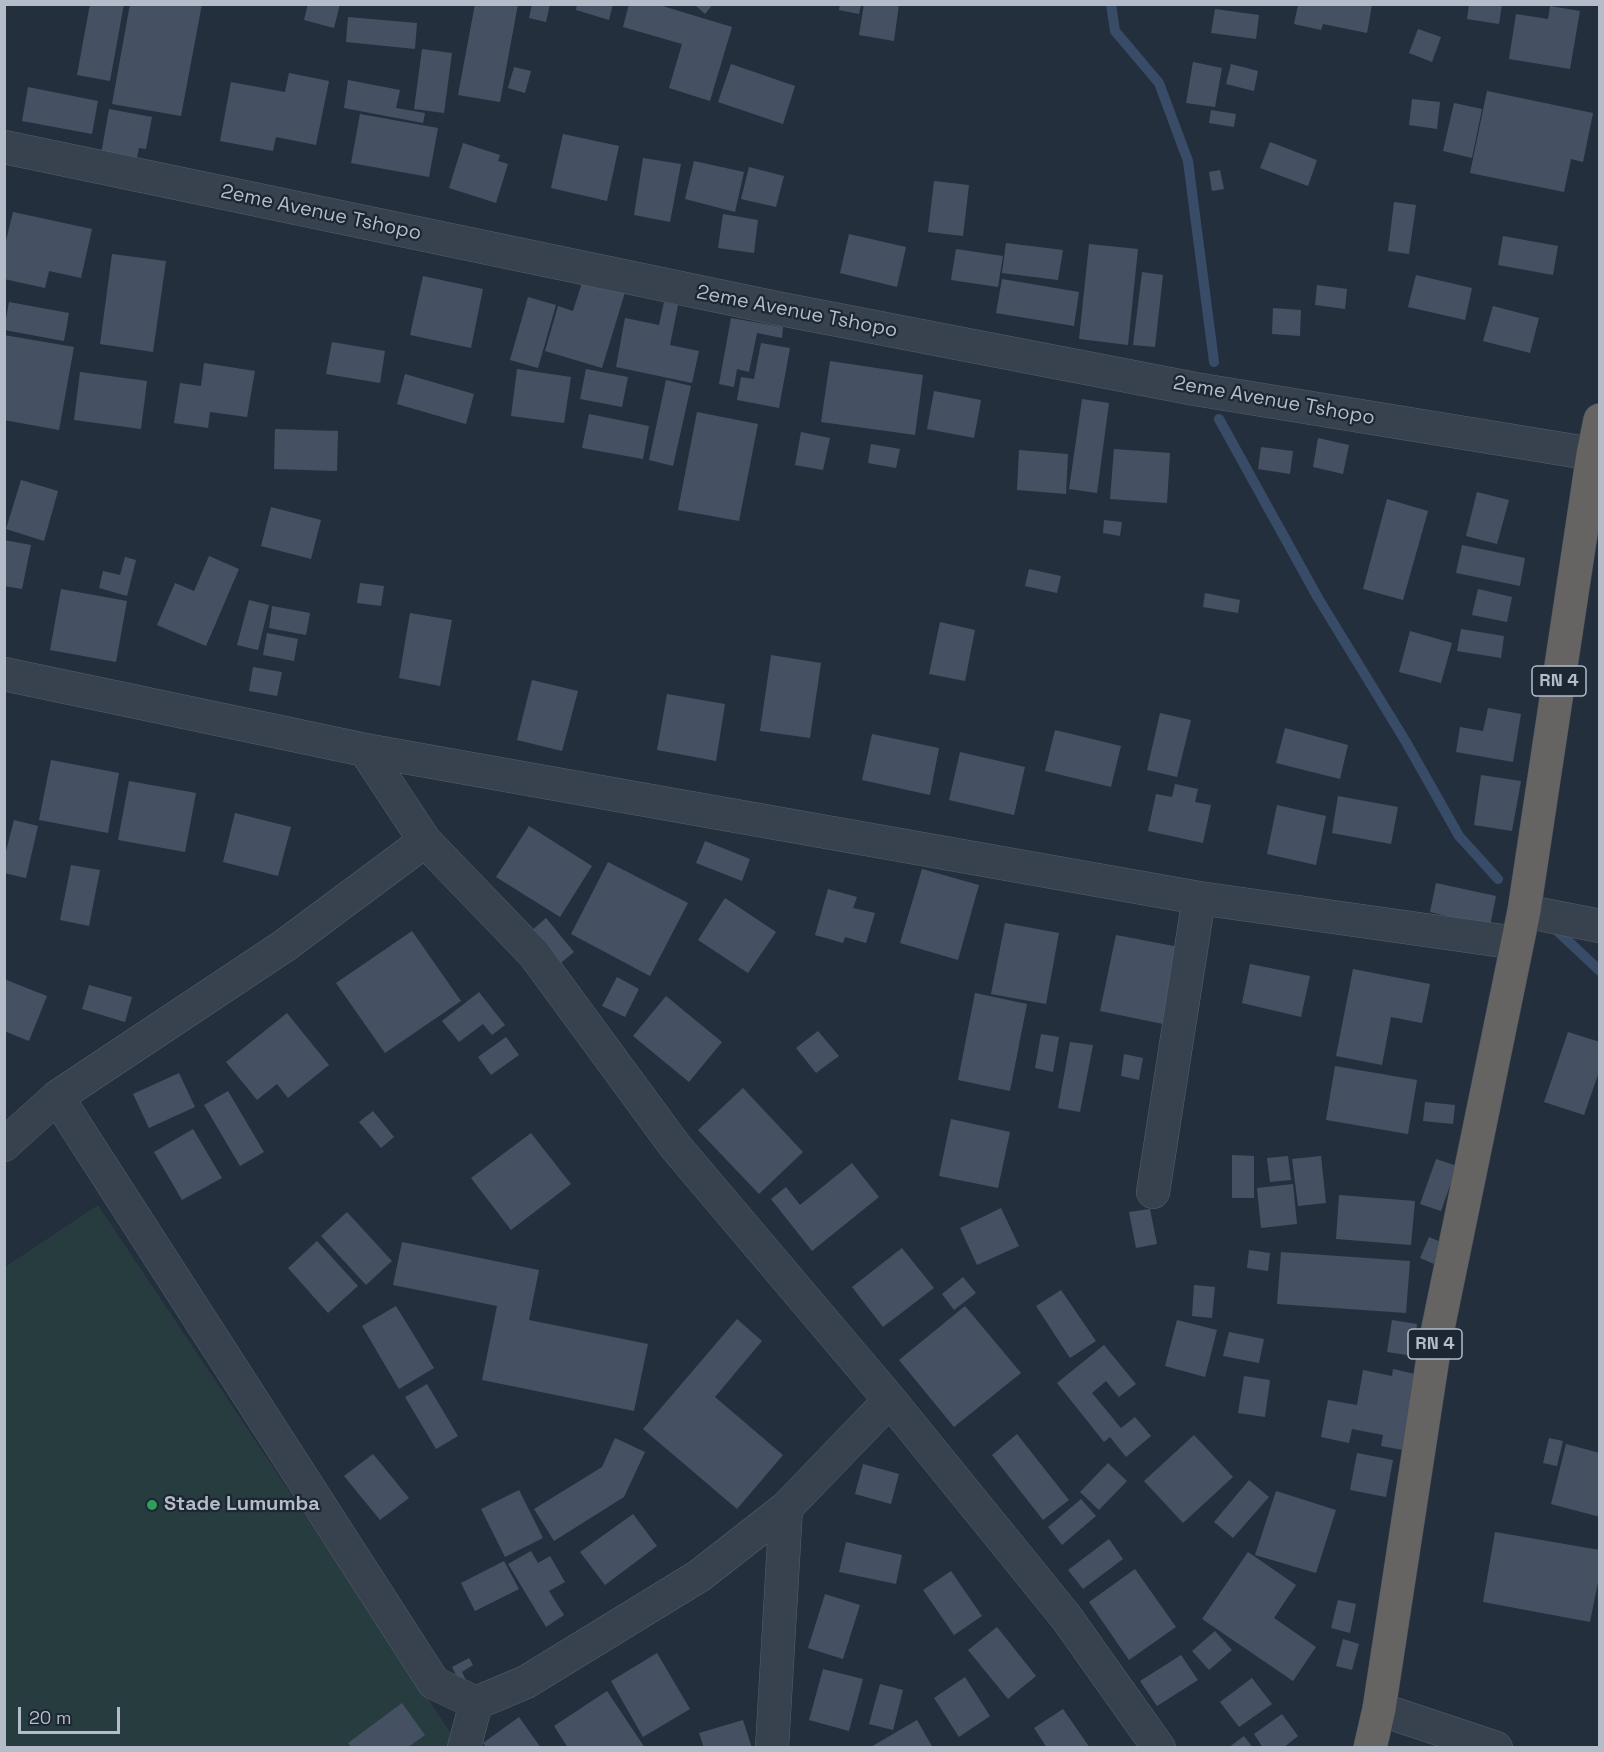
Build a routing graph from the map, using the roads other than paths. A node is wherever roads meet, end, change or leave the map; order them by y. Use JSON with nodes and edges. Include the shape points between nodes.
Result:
{"nodes":[{"id":1,"x":4,"y":147,"type":"edge"},
{"id":2,"x":1599,"y":420,"type":"edge"},
{"id":3,"x":1593,"y":454,"type":"junction"},
{"id":4,"x":4,"y":674,"type":"edge"},
{"id":5,"x":365,"y":750,"type":"junction"},
{"id":6,"x":425,"y":841,"type":"junction"},
{"id":7,"x":1199,"y":898,"type":"junction"},
{"id":8,"x":1524,"y":910,"type":"junction"},
{"id":9,"x":1599,"y":926,"type":"edge"},
{"id":10,"x":1517,"y":943,"type":"junction"},
{"id":11,"x":57,"y":1097,"type":"junction"},
{"id":12,"x":4,"y":1145,"type":"edge"},
{"id":13,"x":1153,"y":1192,"type":"dead end"},
{"id":14,"x":890,"y":1400,"type":"junction"},
{"id":15,"x":786,"y":1508,"type":"junction"},
{"id":16,"x":476,"y":1702,"type":"junction"},
{"id":17,"x":1379,"y":1708,"type":"junction"},
{"id":18,"x":464,"y":1748,"type":"edge"},
{"id":19,"x":772,"y":1748,"type":"edge"},
{"id":20,"x":1159,"y":1748,"type":"edge"},
{"id":21,"x":1370,"y":1748,"type":"edge"},
{"id":22,"x":1496,"y":1748,"type":"edge"}],
"edges":[{"from":1,"to":3,"type":"street","name":"2eme Avenue Tshopo","via":[[776,308],[1195,389]]},
{"from":2,"to":3,"type":"highway","number":"RN 4"},
{"from":3,"to":8,"type":"highway","number":"RN 4"},
{"from":4,"to":5,"type":"street"},
{"from":5,"to":6,"type":"street"},
{"from":5,"to":7,"type":"street"},
{"from":6,"to":11,"type":"street","via":[[284,946]]},
{"from":6,"to":14,"type":"street","via":[[534,954],[675,1146]]},
{"from":7,"to":10,"type":"street"},
{"from":7,"to":13,"type":"street"},
{"from":8,"to":9,"type":"street"},
{"from":8,"to":10,"type":"highway","number":"RN 4"},
{"from":10,"to":17,"type":"highway","number":"RN 4","via":[[1436,1338]]},
{"from":11,"to":12,"type":"street"},
{"from":11,"to":16,"type":"street","via":[[434,1683]]},
{"from":14,"to":15,"type":"street"},
{"from":14,"to":20,"type":"street","via":[[1065,1617]]},
{"from":15,"to":16,"type":"street","via":[[699,1576],[526,1682]]},
{"from":15,"to":19,"type":"street"},
{"from":16,"to":18,"type":"street"},
{"from":17,"to":21,"type":"highway","number":"RN 4"},
{"from":17,"to":22,"type":"street"}]}
